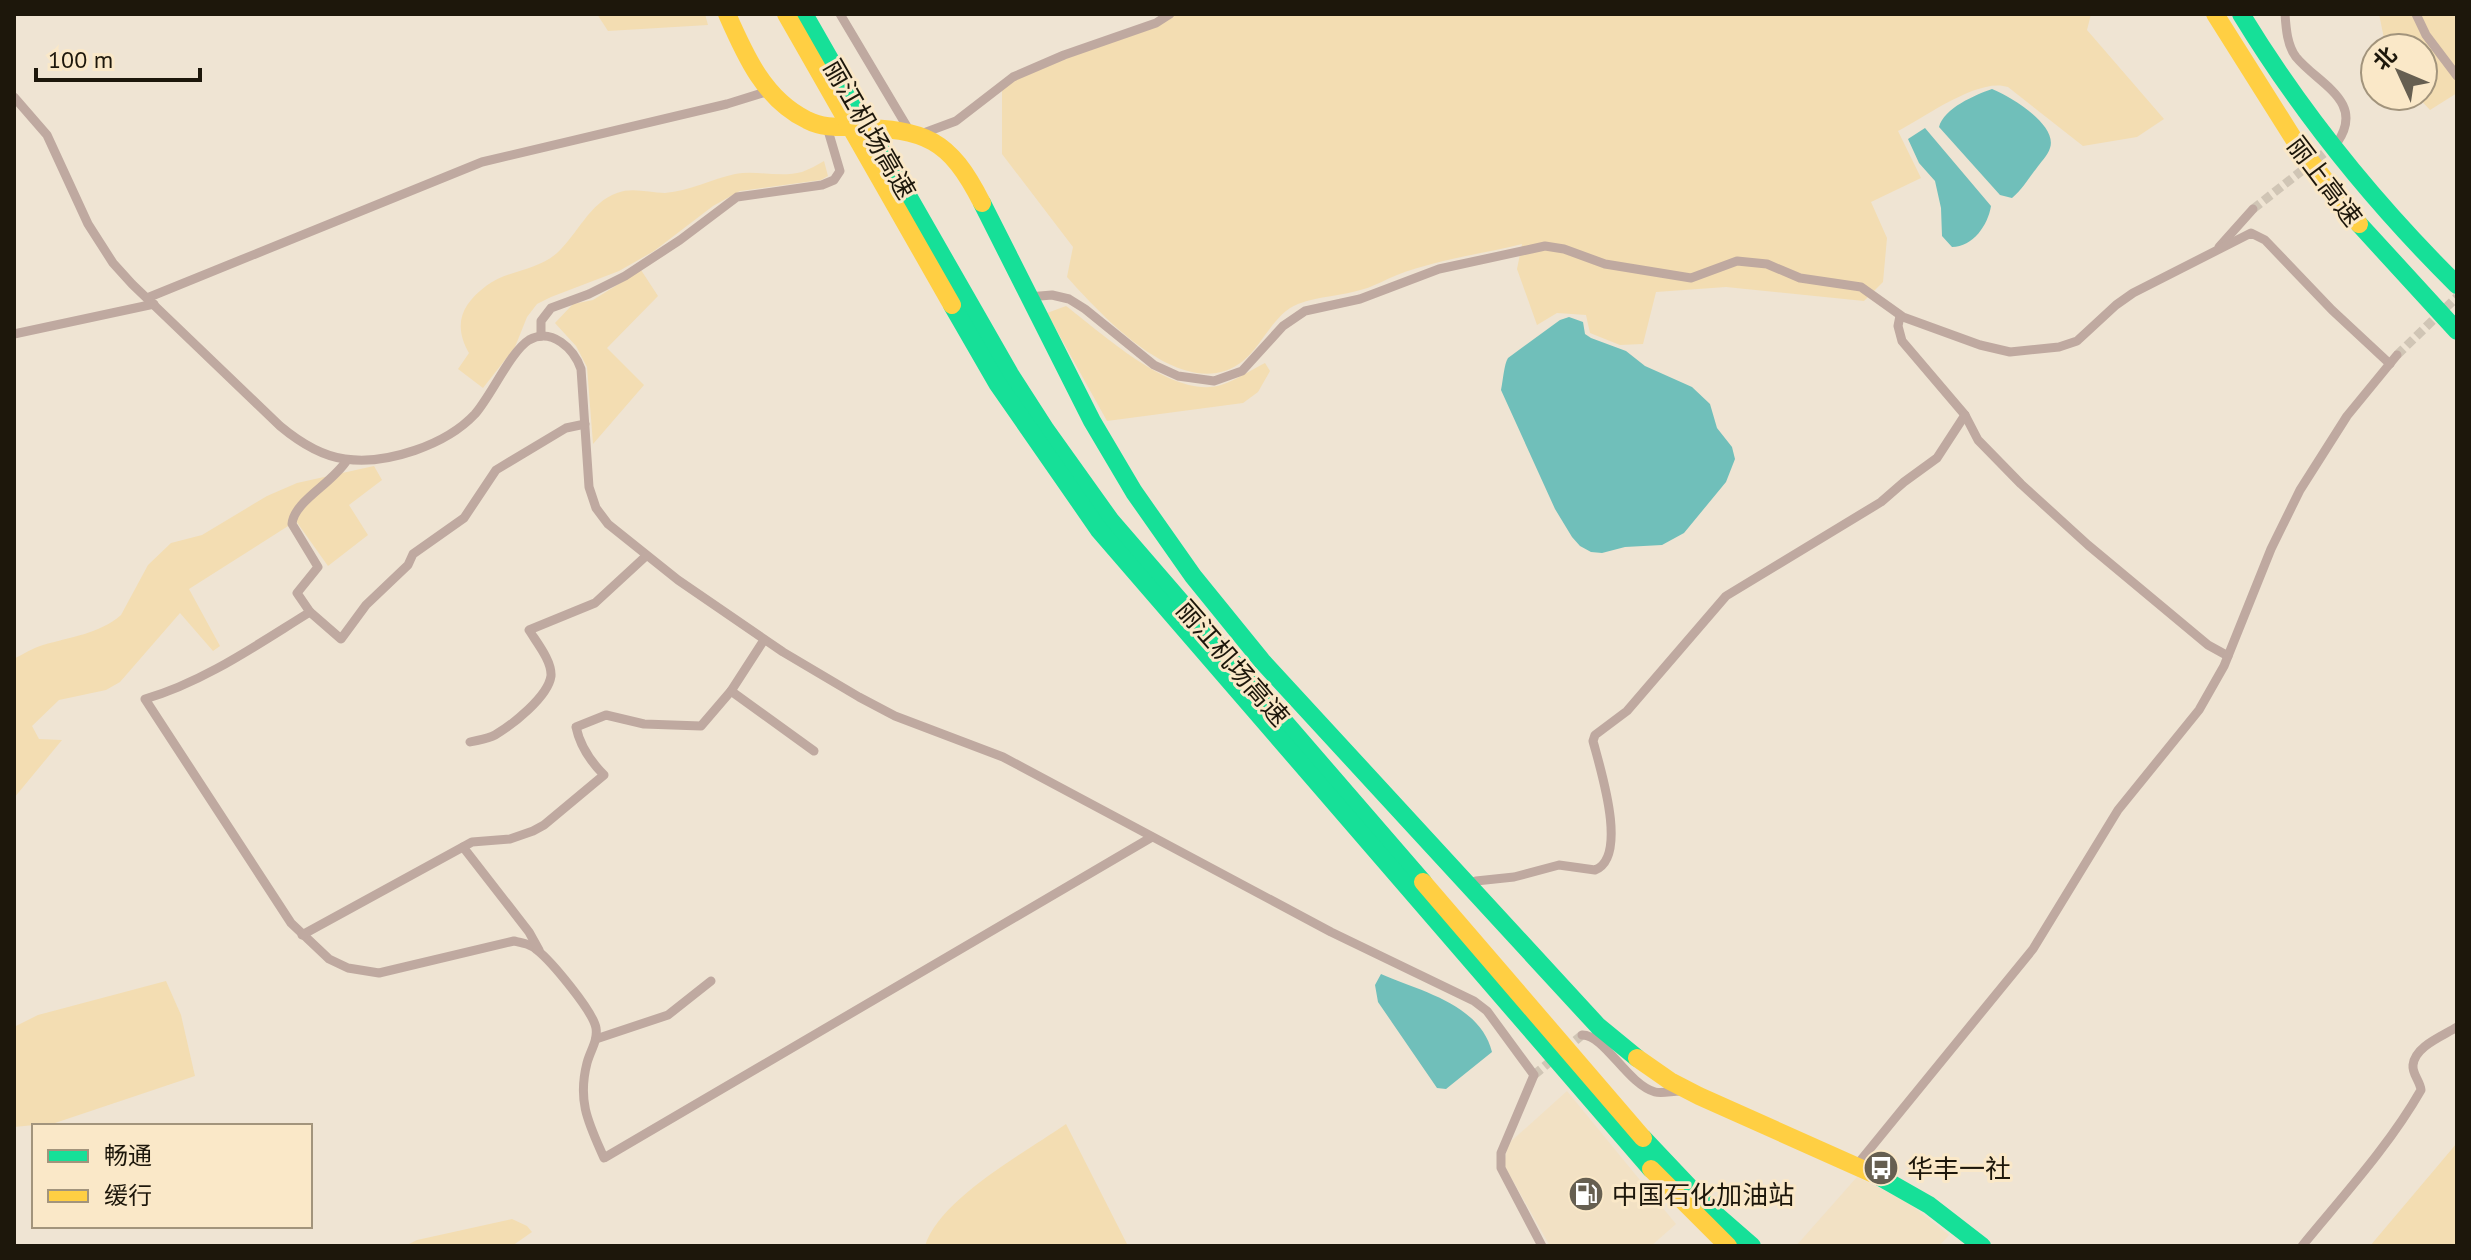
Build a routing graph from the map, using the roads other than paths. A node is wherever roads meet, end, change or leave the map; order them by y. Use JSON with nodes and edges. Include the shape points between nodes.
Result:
{"nodes":[{"id":1,"x":727,"y":14,"type":"edge"},
{"id":2,"x":786,"y":14,"type":"edge"},
{"id":3,"x":804,"y":14,"type":"edge"},
{"id":4,"x":840,"y":14,"type":"edge"},
{"id":5,"x":1170,"y":14,"type":"edge"},
{"id":6,"x":2215,"y":14,"type":"edge"},
{"id":7,"x":2241,"y":14,"type":"edge"},
{"id":8,"x":2285,"y":14,"type":"edge"},
{"id":9,"x":2416,"y":14,"type":"edge"},
{"id":10,"x":2457,"y":76,"type":"edge"},
{"id":11,"x":769,"y":91,"type":"junction"},
{"id":12,"x":14,"y":97,"type":"edge"},
{"id":13,"x":848,"y":107,"type":"junction"},
{"id":14,"x":827,"y":127,"type":"junction"},
{"id":15,"x":915,"y":132,"type":"junction"},
{"id":16,"x":2337,"y":143,"type":"tunnel mouth"},
{"id":17,"x":871,"y":147,"type":"junction"},
{"id":18,"x":2253,"y":209,"type":"tunnel mouth"},
{"id":19,"x":2214,"y":252,"type":"junction"},
{"id":20,"x":2457,"y":285,"type":"edge"},
{"id":21,"x":1028,"y":297,"type":"junction"},
{"id":22,"x":150,"y":301,"type":"junction"},
{"id":23,"x":1900,"y":316,"type":"junction"},
{"id":24,"x":2457,"y":331,"type":"edge"},
{"id":25,"x":14,"y":334,"type":"edge"},
{"id":26,"x":541,"y":336,"type":"junction"},
{"id":27,"x":2397,"y":355,"type":"tunnel mouth"},
{"id":28,"x":2390,"y":364,"type":"junction"},
{"id":29,"x":1965,"y":415,"type":"junction"},
{"id":30,"x":585,"y":424,"type":"junction"},
{"id":31,"x":347,"y":460,"type":"junction"},
{"id":32,"x":646,"y":556,"type":"junction"},
{"id":33,"x":310,"y":612,"type":"junction"},
{"id":34,"x":764,"y":640,"type":"junction"},
{"id":35,"x":2228,"y":656,"type":"junction"},
{"id":36,"x":731,"y":691,"type":"junction"},
{"id":37,"x":470,"y":742,"type":"dead end"},
{"id":38,"x":814,"y":751,"type":"dead end"},
{"id":39,"x":1152,"y":837,"type":"junction"},
{"id":40,"x":463,"y":847,"type":"junction"},
{"id":41,"x":1468,"y":884,"type":"junction"},
{"id":42,"x":302,"y":935,"type":"junction"},
{"id":43,"x":540,"y":952,"type":"junction"},
{"id":44,"x":711,"y":981,"type":"dead end"},
{"id":45,"x":2457,"y":1027,"type":"edge"},
{"id":46,"x":1582,"y":1035,"type":"dead end"},
{"id":47,"x":596,"y":1039,"type":"junction"},
{"id":48,"x":1686,"y":1090,"type":"junction"},
{"id":49,"x":1856,"y":1166,"type":"junction"},
{"id":50,"x":1542,"y":1246,"type":"edge"},
{"id":51,"x":1728,"y":1246,"type":"edge"},
{"id":52,"x":1752,"y":1246,"type":"edge"},
{"id":53,"x":1982,"y":1246,"type":"edge"},
{"id":54,"x":2302,"y":1246,"type":"edge"}],
"edges":[{"from":1,"to":11,"type":"highway","via":[[748,62]]},
{"from":2,"to":13,"type":"highway","name":"丽江机场高速"},
{"from":3,"to":13,"type":"highway","name":"丽江机场高速"},
{"from":4,"to":15,"type":"street"},
{"from":5,"to":15,"type":"street","via":[[1013,77],[956,121]]},
{"from":6,"to":24,"type":"highway","name":"丽上高速","via":[[2316,172],[2395,269]]},
{"from":7,"to":20,"type":"highway","name":"丽上高速","via":[[2290,92],[2344,163]]},
{"from":8,"to":16,"type":"street","via":[[2295,56],[2344,104],[2345,127]]},
{"from":9,"to":10,"type":"street"},
{"from":11,"to":14,"type":"highway","via":[[795,113]]},
{"from":11,"to":22,"type":"street","via":[[482,162]]},
{"from":12,"to":22,"type":"street","via":[[47,135],[105,251]]},
{"from":13,"to":17,"type":"highway","name":"丽江机场高速"},
{"from":14,"to":15,"type":"highway"},
{"from":14,"to":26,"type":"street","via":[[840,171],[834,180],[737,197],[625,276],[551,308],[541,321]]},
{"from":15,"to":21,"type":"highway","via":[[947,149],[961,165]]},
{"from":17,"to":51,"type":"highway","name":"丽江机场高速","via":[[997,383],[1099,530],[1655,1174]]},
{"from":17,"to":52,"type":"highway","name":"丽江机场高速","via":[[1010,374],[1111,521],[1666,1164]]},
{"from":18,"to":19,"type":"street"},
{"from":19,"to":23,"type":"street","via":[[2133,293],[2082,338],[2059,347],[2001,351]]},
{"from":19,"to":28,"type":"street","via":[[2248,234],[2265,240]]},
{"from":21,"to":23,"type":"street","via":[[1069,299],[1154,365],[1205,381],[1242,371],[1283,326],[1305,311],[1360,299],[1439,269],[1545,246],[1605,264],[1691,278],[1737,261],[1767,264],[1800,278],[1861,287]]},
{"from":21,"to":41,"type":"highway","via":[[1113,457],[1193,576],[1262,661]]},
{"from":22,"to":25,"type":"street"},
{"from":22,"to":31,"type":"street","via":[[288,433]]},
{"from":23,"to":29,"type":"street","via":[[1898,331],[1904,345]]},
{"from":26,"to":30,"type":"street","via":[[564,344],[576,358]]},
{"from":26,"to":31,"type":"street","via":[[522,346],[481,406],[448,436],[427,447]]},
{"from":27,"to":28,"type":"street"},
{"from":28,"to":35,"type":"street","via":[[2347,416],[2300,490]]},
{"from":29,"to":35,"type":"street","via":[[1978,440],[2032,494],[2208,645]]},
{"from":29,"to":41,"type":"street","via":[[1937,458],[1886,498],[1726,596],[1627,711],[1595,735],[1612,840],[1601,868],[1559,865]]},
{"from":30,"to":32,"type":"street","via":[[589,487],[596,508]]},
{"from":30,"to":33,"type":"street","via":[[566,428],[496,470],[462,520],[413,554],[341,639]]},
{"from":31,"to":33,"type":"street","via":[[292,519],[318,567],[297,593]]},
{"from":32,"to":34,"type":"street"},
{"from":32,"to":37,"type":"street","via":[[595,603],[529,630],[548,663],[546,691],[493,736]]},
{"from":33,"to":42,"type":"street","via":[[231,661],[145,699]]},
{"from":34,"to":36,"type":"street"},
{"from":34,"to":39,"type":"street","via":[[895,716],[1003,757]]},
{"from":35,"to":49,"type":"street","via":[[2199,710],[2118,810],[2033,949]]},
{"from":36,"to":38,"type":"street"},
{"from":36,"to":40,"type":"street","via":[[701,726],[644,724],[606,715],[576,727],[586,753],[604,775],[533,831]]},
{"from":39,"to":47,"type":"street","via":[[604,1158],[583,1100],[587,1062]]},
{"from":39,"to":50,"type":"street","via":[[1487,1011],[1534,1075],[1501,1153],[1501,1168]]},
{"from":40,"to":42,"type":"street"},
{"from":40,"to":43,"type":"street"},
{"from":41,"to":48,"type":"highway","via":[[1598,1026]]},
{"from":42,"to":43,"type":"street","via":[[338,964],[368,973],[514,941]]},
{"from":43,"to":47,"type":"street","via":[[589,1010]]},
{"from":44,"to":47,"type":"street","via":[[668,1015]]},
{"from":45,"to":54,"type":"street","via":[[2417,1055],[2413,1066],[2421,1090],[2412,1106]]},
{"from":46,"to":48,"type":"street","via":[[1596,1038],[1650,1089]]},
{"from":48,"to":49,"type":"highway"},
{"from":49,"to":53,"type":"highway","via":[[1927,1202]]}]}
